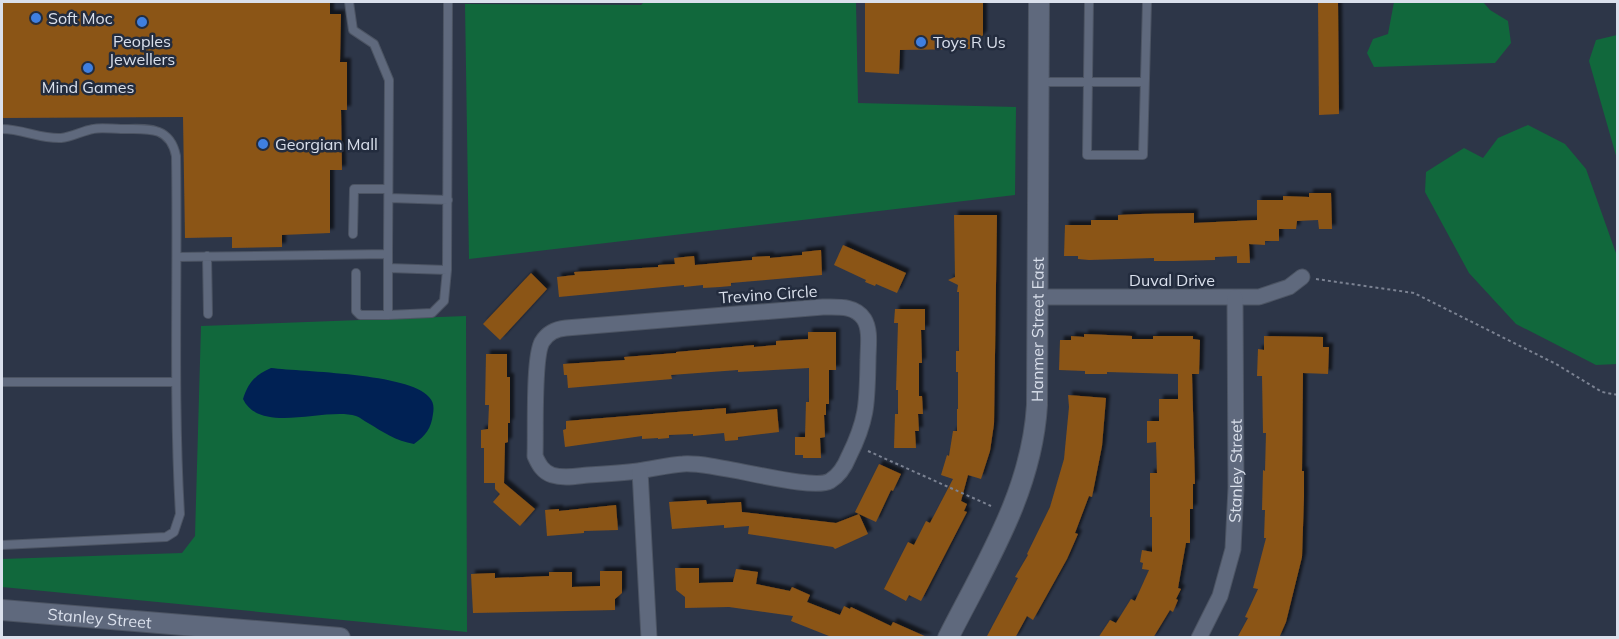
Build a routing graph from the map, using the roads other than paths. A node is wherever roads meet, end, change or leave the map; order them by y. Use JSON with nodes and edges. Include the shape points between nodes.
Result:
{"nodes":[{"id":1,"x":349,"y":2,"type":"edge"},
{"id":2,"x":448,"y":2,"type":"edge"},
{"id":3,"x":1039,"y":2,"type":"edge"},
{"id":4,"x":1089,"y":2,"type":"edge"},
{"id":5,"x":1147,"y":2,"type":"edge"},
{"id":6,"x":1038,"y":82,"type":"junction"},
{"id":7,"x":1087,"y":82,"type":"junction"},
{"id":8,"x":1144,"y":82,"type":"junction"},
{"id":9,"x":2,"y":129,"type":"edge"},
{"id":10,"x":389,"y":193,"type":"junction"},
{"id":11,"x":448,"y":200,"type":"junction"},
{"id":12,"x":353,"y":234,"type":"dead end"},
{"id":13,"x":388,"y":254,"type":"junction"},
{"id":14,"x":207,"y":256,"type":"junction"},
{"id":15,"x":177,"y":257,"type":"junction"},
{"id":16,"x":388,"y":268,"type":"junction"},
{"id":17,"x":447,"y":270,"type":"junction"},
{"id":18,"x":356,"y":273,"type":"dead end"},
{"id":19,"x":1302,"y":277,"type":"road end"},
{"id":20,"x":1037,"y":297,"type":"junction"},
{"id":21,"x":1235,"y":298,"type":"junction"},
{"id":22,"x":208,"y":314,"type":"dead end"},
{"id":23,"x":388,"y":315,"type":"junction"},
{"id":24,"x":2,"y":382,"type":"edge"},
{"id":25,"x":175,"y":382,"type":"junction"},
{"id":26,"x":640,"y":471,"type":"junction"},
{"id":27,"x":2,"y":544,"type":"edge"},
{"id":28,"x":2,"y":610,"type":"edge"},
{"id":29,"x":340,"y":638,"type":"edge"},
{"id":30,"x":649,"y":638,"type":"edge"},
{"id":31,"x":948,"y":638,"type":"edge"},
{"id":32,"x":1199,"y":638,"type":"edge"}],
"edges":[{"from":1,"to":10,"type":"lane","via":[[353,30],[374,44],[389,80]]},
{"from":2,"to":11,"type":"lane"},
{"from":3,"to":6,"type":"street","name":"Hanmer Street East"},
{"from":4,"to":7,"type":"lane"},
{"from":5,"to":8,"type":"lane"},
{"from":6,"to":7,"type":"lane"},
{"from":6,"to":20,"type":"street","name":"Hanmer Street East"},
{"from":7,"to":8,"type":"lane"},
{"from":7,"to":8,"type":"lane","via":[[1086,155],[1143,155]]},
{"from":9,"to":15,"type":"lane","via":[[60,138],[94,128],[156,130],[164,134],[174,145],[176,156]]},
{"from":10,"to":11,"type":"lane"},
{"from":10,"to":12,"type":"lane","via":[[354,189]]},
{"from":10,"to":13,"type":"lane"},
{"from":11,"to":17,"type":"lane"},
{"from":13,"to":14,"type":"lane"},
{"from":13,"to":16,"type":"lane"},
{"from":14,"to":15,"type":"lane"},
{"from":14,"to":22,"type":"lane"},
{"from":15,"to":25,"type":"lane"},
{"from":16,"to":17,"type":"lane"},
{"from":16,"to":23,"type":"lane"},
{"from":17,"to":23,"type":"lane","via":[[444,301],[432,313]]},
{"from":18,"to":23,"type":"lane","via":[[356,311],[360,315]]},
{"from":19,"to":21,"type":"street","name":"Duval Drive","via":[[1272,294]]},
{"from":20,"to":21,"type":"street","name":"Duval Drive"},
{"from":20,"to":31,"type":"street","name":"Hanmer Street East","via":[[1037,405],[1028,467],[1010,515]]},
{"from":21,"to":32,"type":"street","name":"Stanley Street","via":[[1233,549],[1220,596]]},
{"from":24,"to":25,"type":"lane"},
{"from":25,"to":27,"type":"lane","via":[[180,514],[174,532],[155,539]]},
{"from":26,"to":26,"type":"street","name":"Trevino Circle","via":[[700,464],[824,484],[838,476],[855,444],[867,406],[868,337],[864,319],[848,308],[823,307],[552,331],[542,342],[537,360],[536,456],[542,470],[564,477]]},
{"from":26,"to":30,"type":"street"},
{"from":28,"to":29,"type":"street","name":"Stanley Street"}]}
